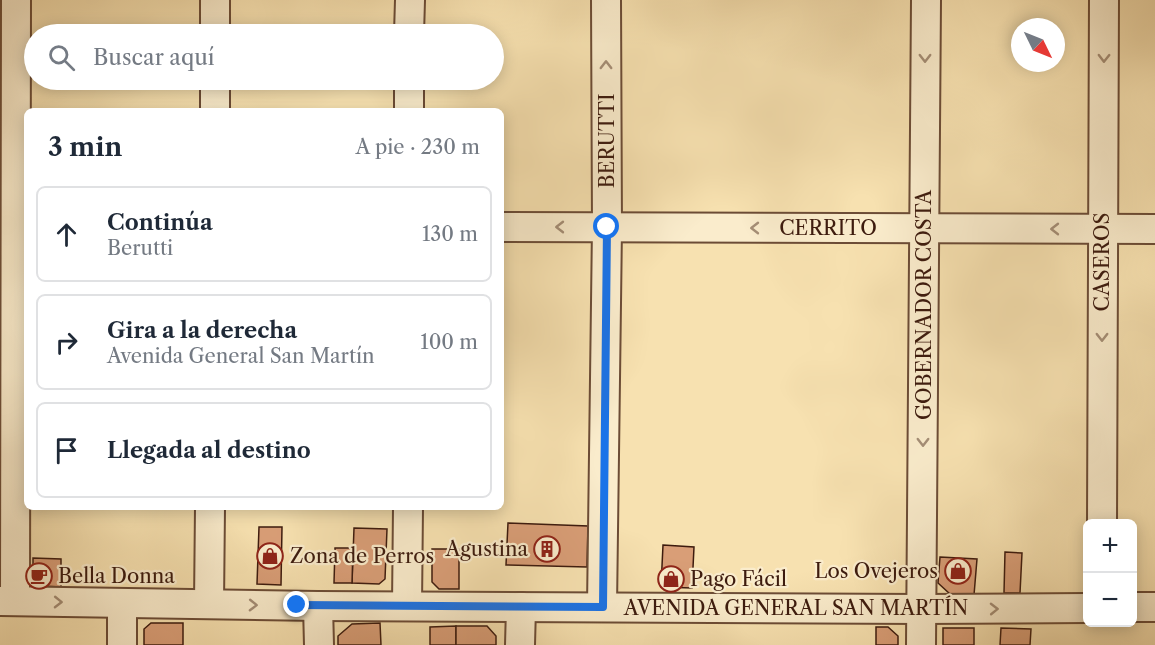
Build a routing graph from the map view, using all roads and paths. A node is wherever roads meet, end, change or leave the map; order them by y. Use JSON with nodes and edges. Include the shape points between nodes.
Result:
{"nodes":[{"id":1,"x":16,"y":0,"type":"edge"},
{"id":2,"x":215,"y":0,"type":"edge"},
{"id":3,"x":410,"y":0,"type":"edge"},
{"id":4,"x":606,"y":0,"type":"edge"},
{"id":5,"x":926,"y":0,"type":"edge"},
{"id":6,"x":1104,"y":0,"type":"edge"},
{"id":7,"x":215,"y":24,"type":"edge"},
{"id":8,"x":410,"y":24,"type":"edge"},
{"id":9,"x":215,"y":90,"type":"edge"},
{"id":10,"x":409,"y":90,"type":"edge"},
{"id":11,"x":215,"y":108,"type":"edge"},
{"id":12,"x":409,"y":108,"type":"edge"},
{"id":13,"x":14,"y":222,"type":"edge"},
{"id":14,"x":504,"y":227,"type":"edge"},
{"id":15,"x":607,"y":227,"type":"junction"},
{"id":16,"x":924,"y":228,"type":"junction"},
{"id":17,"x":1102,"y":229,"type":"junction"},
{"id":18,"x":1155,"y":229,"type":"edge"},
{"id":19,"x":210,"y":510,"type":"edge"},
{"id":20,"x":408,"y":510,"type":"edge"},
{"id":21,"x":1102,"y":519,"type":"edge"},
{"id":22,"x":8,"y":601,"type":"edge"},
{"id":23,"x":122,"y":603,"type":"junction"},
{"id":24,"x":209,"y":604,"type":"junction"},
{"id":25,"x":318,"y":606,"type":"junction"},
{"id":26,"x":407,"y":606,"type":"junction"},
{"id":27,"x":520,"y":606,"type":"junction"},
{"id":28,"x":603,"y":607,"type":"junction"},
{"id":29,"x":1137,"y":607,"type":"edge"},
{"id":30,"x":1155,"y":607,"type":"edge"},
{"id":31,"x":1083,"y":608,"type":"edge"},
{"id":32,"x":921,"y":609,"type":"junction"},
{"id":33,"x":122,"y":645,"type":"edge"},
{"id":34,"x":319,"y":645,"type":"edge"},
{"id":35,"x":520,"y":645,"type":"edge"},
{"id":36,"x":921,"y":645,"type":"edge"}],
"edges":[{"from":1,"to":13,"type":"street"},
{"from":2,"to":7,"type":"street"},
{"from":3,"to":8,"type":"street"},
{"from":15,"to":4,"type":"street","name":"BERUTTI","one_way":true},
{"from":5,"to":16,"type":"street","name":"GOBERNADOR COSTA","one_way":true},
{"from":6,"to":17,"type":"street","name":"CASEROS","one_way":true},
{"from":9,"to":11,"type":"street"},
{"from":10,"to":12,"type":"street"},
{"from":13,"to":22,"type":"street"},
{"from":15,"to":14,"type":"street","name":"CERRITO","one_way":true},
{"from":16,"to":15,"type":"street","name":"CERRITO","one_way":true},
{"from":15,"to":28,"type":"street","name":"BERUTTI"},
{"from":17,"to":16,"type":"street","name":"CERRITO","one_way":true},
{"from":16,"to":32,"type":"street","name":"GOBERNADOR COSTA","one_way":true},
{"from":17,"to":18,"type":"street","name":"CERRITO"},
{"from":17,"to":21,"type":"street","name":"CASEROS","one_way":true},
{"from":19,"to":24,"type":"street"},
{"from":20,"to":26,"type":"street"},
{"from":22,"to":23,"type":"street","name":"AVENIDA GENERAL SAN MARTÍN","one_way":true},
{"from":23,"to":24,"type":"street","name":"AVENIDA GENERAL SAN MARTÍN"},
{"from":23,"to":33,"type":"street"},
{"from":24,"to":25,"type":"street","name":"AVENIDA GENERAL SAN MARTÍN","one_way":true},
{"from":25,"to":26,"type":"street","name":"AVENIDA GENERAL SAN MARTÍN"},
{"from":25,"to":34,"type":"street"},
{"from":26,"to":27,"type":"street","name":"AVENIDA GENERAL SAN MARTÍN"},
{"from":27,"to":28,"type":"street","name":"AVENIDA GENERAL SAN MARTÍN"},
{"from":27,"to":35,"type":"street"},
{"from":28,"to":32,"type":"street","name":"AVENIDA GENERAL SAN MARTÍN"},
{"from":29,"to":30,"type":"street"},
{"from":32,"to":31,"type":"street","name":"AVENIDA GENERAL SAN MARTÍN","one_way":true},
{"from":32,"to":36,"type":"street","name":"GOBERNADOR COSTA"}]}
